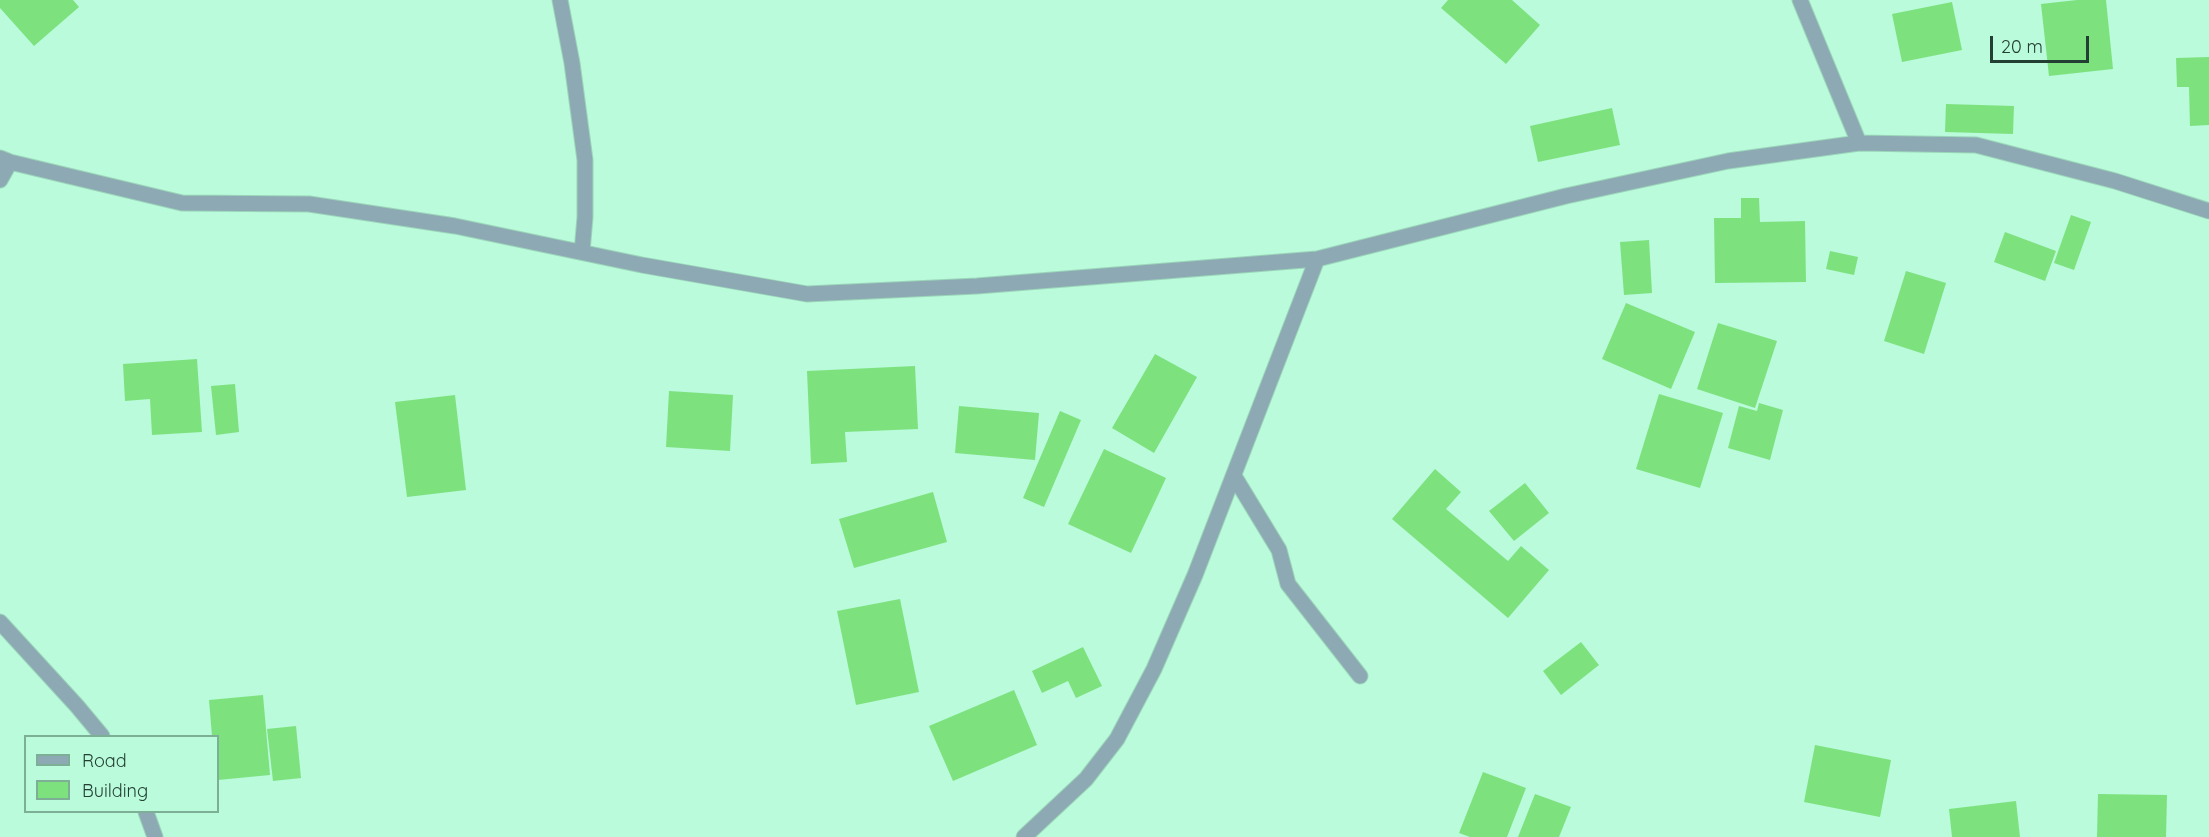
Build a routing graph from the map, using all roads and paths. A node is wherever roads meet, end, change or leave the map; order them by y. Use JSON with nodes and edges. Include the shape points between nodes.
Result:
{"nodes":[{"id":1,"x":560,"y":0,"type":"edge"},
{"id":2,"x":1800,"y":0,"type":"edge"},
{"id":3,"x":1859,"y":143,"type":"junction"},
{"id":4,"x":5,"y":160,"type":"edge"},
{"id":5,"x":0,"y":180,"type":"edge"},
{"id":6,"x":2209,"y":211,"type":"edge"},
{"id":7,"x":582,"y":252,"type":"junction"},
{"id":8,"x":1317,"y":259,"type":"junction"},
{"id":9,"x":1234,"y":476,"type":"junction"},
{"id":10,"x":0,"y":622,"type":"edge"},
{"id":11,"x":1360,"y":676,"type":"dead end"},
{"id":12,"x":101,"y":735,"type":"edge"},
{"id":13,"x":146,"y":813,"type":"edge"},
{"id":14,"x":155,"y":837,"type":"edge"},
{"id":15,"x":1024,"y":837,"type":"edge"}],
"edges":[{"from":1,"to":7,"type":"street","via":[[585,160]]},
{"from":2,"to":3,"type":"street"},
{"from":3,"to":6,"type":"street","via":[[1977,145],[2115,181]]},
{"from":3,"to":8,"type":"street","via":[[1694,168]]},
{"from":4,"to":5,"type":"street"},
{"from":4,"to":7,"type":"street","via":[[182,203],[309,204],[455,226]]},
{"from":7,"to":8,"type":"street","via":[[807,294],[977,286]]},
{"from":8,"to":9,"type":"street"},
{"from":9,"to":11,"type":"street","via":[[1279,550],[1288,584]]},
{"from":9,"to":15,"type":"street","via":[[1168,638],[1117,739],[1086,779]]},
{"from":10,"to":12,"type":"street"},
{"from":13,"to":14,"type":"street"}]}
